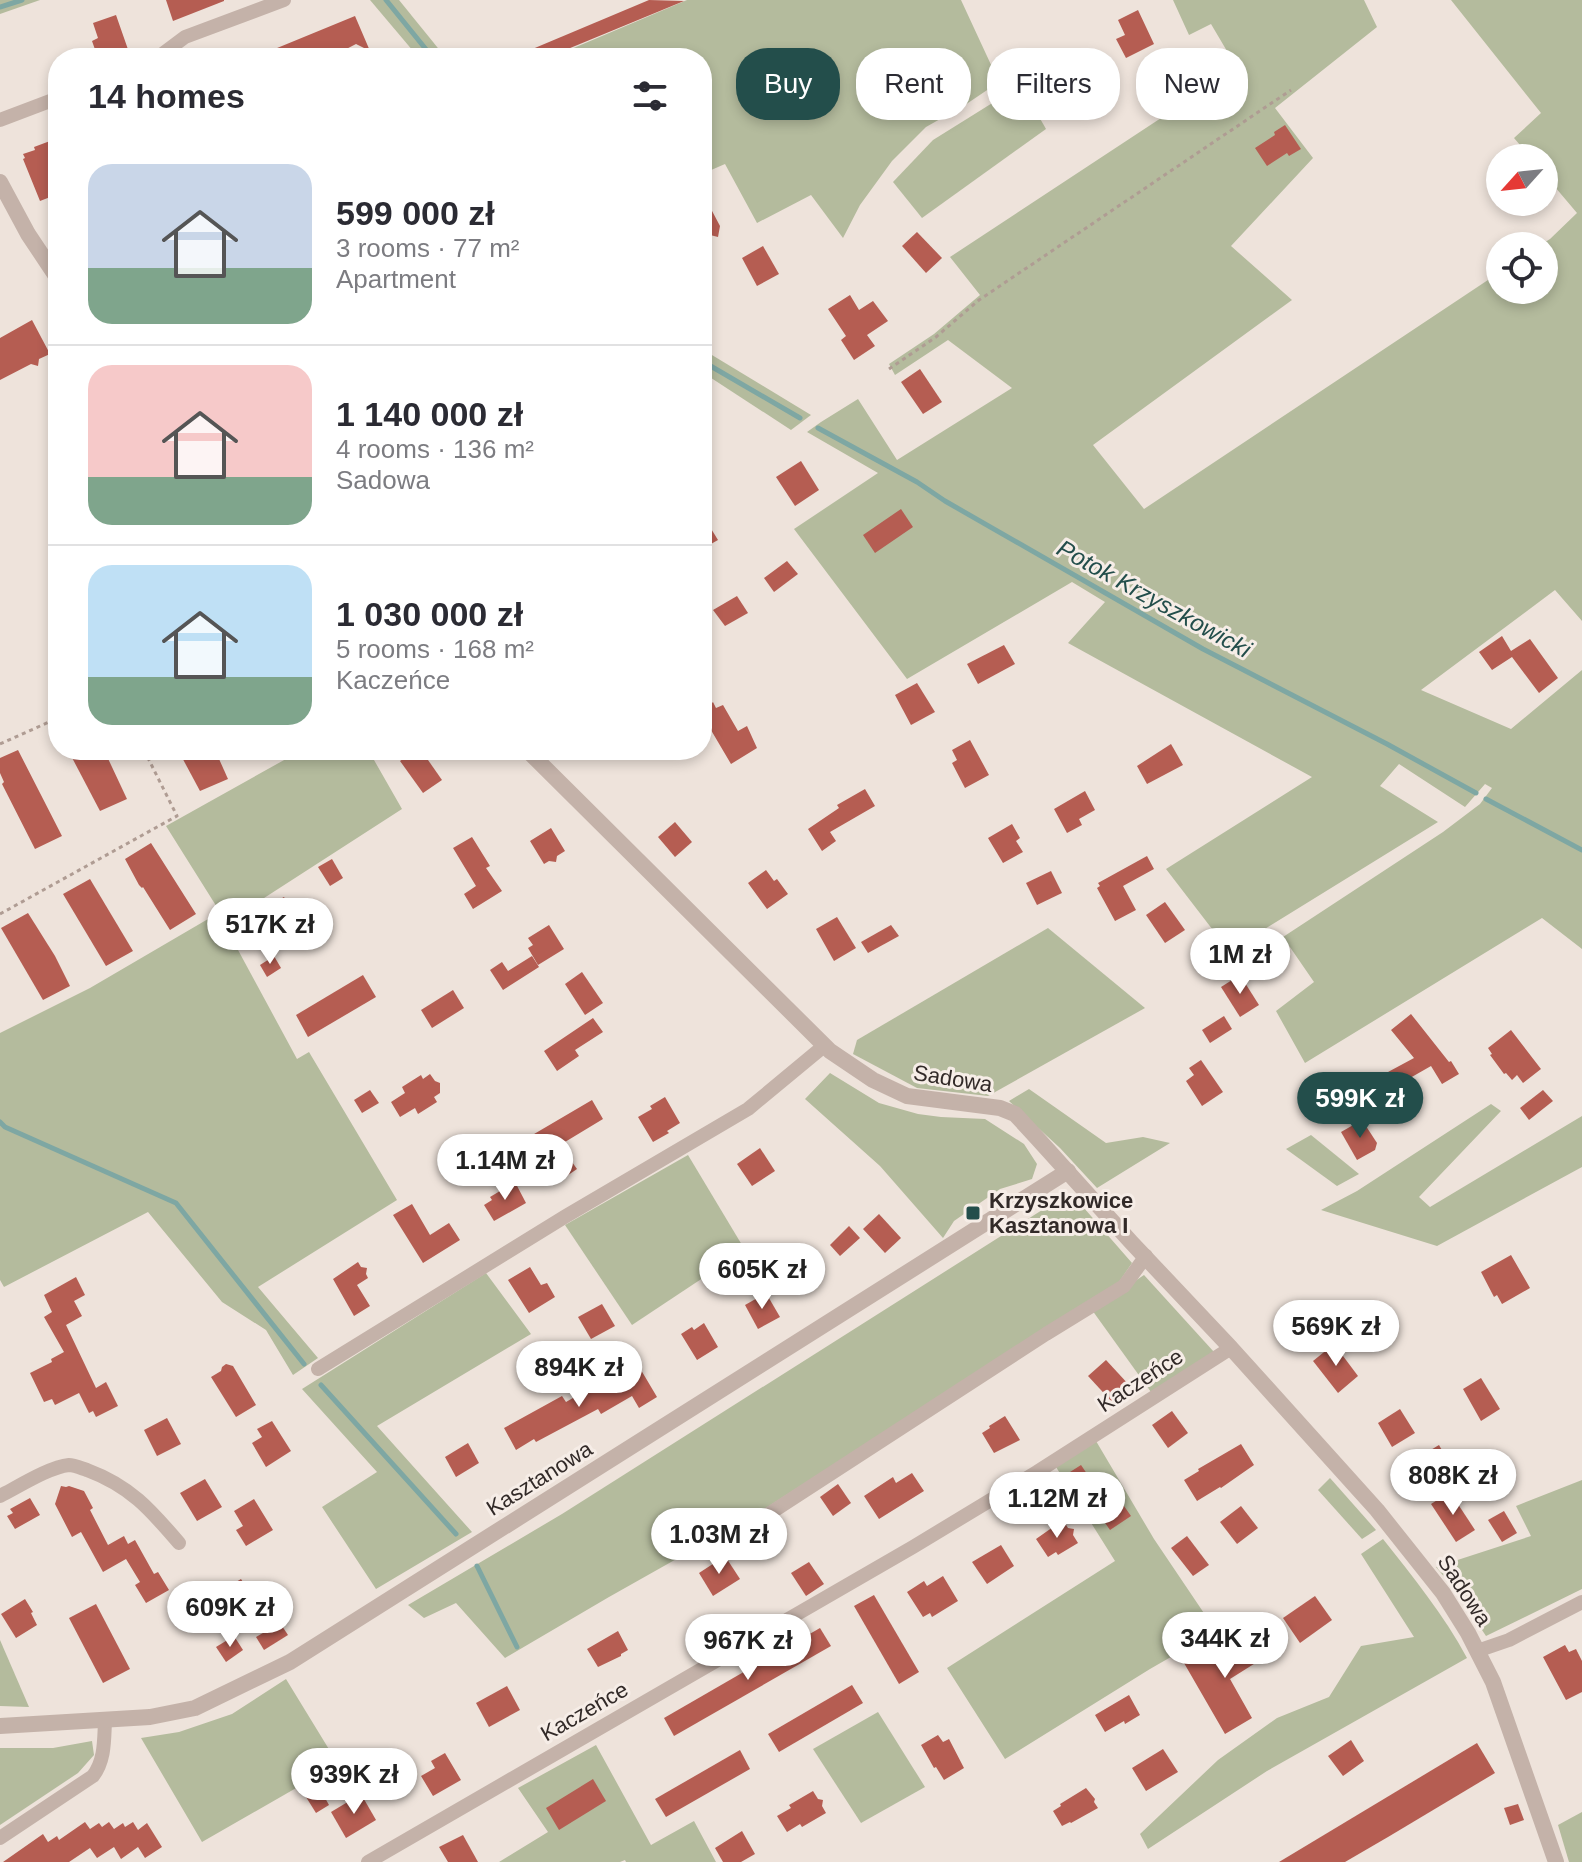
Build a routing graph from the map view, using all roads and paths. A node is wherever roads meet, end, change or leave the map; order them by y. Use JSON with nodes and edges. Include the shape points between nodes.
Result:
{"nodes":[{"id":1,"x":284,"y":0,"type":"edge"},
{"id":2,"x":170,"y":48,"type":"edge"},
{"id":3,"x":1291,"y":90,"type":"dead end"},
{"id":4,"x":48,"y":102,"type":"edge"},
{"id":5,"x":0,"y":120,"type":"edge"},
{"id":6,"x":0,"y":182,"type":"edge"},
{"id":7,"x":48,"y":264,"type":"edge"},
{"id":8,"x":889,"y":369,"type":"dead end"},
{"id":9,"x":48,"y":722,"type":"edge"},
{"id":10,"x":0,"y":744,"type":"edge"},
{"id":11,"x":149,"y":760,"type":"edge"},
{"id":12,"x":537,"y":760,"type":"edge"},
{"id":13,"x":0,"y":914,"type":"edge"},
{"id":14,"x":824,"y":1046,"type":"junction"},
{"id":15,"x":1068,"y":1171,"type":"junction"},
{"id":16,"x":1146,"y":1256,"type":"junction"},
{"id":17,"x":1231,"y":1348,"type":"junction"},
{"id":18,"x":318,"y":1369,"type":"dead end"},
{"id":19,"x":0,"y":1496,"type":"edge"},
{"id":20,"x":738,"y":1534,"type":"dead end"},
{"id":21,"x":179,"y":1543,"type":"dead end"},
{"id":22,"x":1582,"y":1602,"type":"edge"},
{"id":23,"x":1477,"y":1651,"type":"junction"},
{"id":24,"x":105,"y":1721,"type":"junction"},
{"id":25,"x":0,"y":1726,"type":"edge"},
{"id":26,"x":0,"y":1838,"type":"edge"},
{"id":27,"x":368,"y":1862,"type":"edge"},
{"id":28,"x":1556,"y":1862,"type":"edge"}],
"edges":[{"from":1,"to":2,"type":"street","via":[[185,37]]},
{"from":3,"to":8,"type":"path","via":[[979,300]]},
{"from":4,"to":5,"type":"street"},
{"from":6,"to":7,"type":"street"},
{"from":9,"to":10,"type":"path"},
{"from":11,"to":13,"type":"path","via":[[177,816]]},
{"from":12,"to":14,"type":"street","name":"Sadowa"},
{"from":14,"to":15,"type":"street","name":"Sadowa","via":[[907,1096],[1015,1114]]},
{"from":14,"to":18,"type":"street","via":[[748,1109]]},
{"from":15,"to":16,"type":"street","name":"Sadowa"},
{"from":15,"to":24,"type":"street","name":"Kasztanowa","via":[[290,1662],[195,1708]]},
{"from":16,"to":17,"type":"street","name":"Sadowa"},
{"from":16,"to":20,"type":"street","via":[[1124,1286]]},
{"from":17,"to":23,"type":"street","name":"Sadowa","via":[[1420,1562]]},
{"from":17,"to":27,"type":"street","name":"Kaczeńce","via":[[900,1555]]},
{"from":19,"to":21,"type":"street","via":[[70,1465],[109,1478],[137,1498]]},
{"from":22,"to":23,"type":"street"},
{"from":23,"to":28,"type":"street","name":"Sadowa","via":[[1493,1682]]},
{"from":24,"to":25,"type":"street","name":"Kasztanowa"},
{"from":24,"to":26,"type":"street","via":[[103,1757],[93,1776]]}]}
